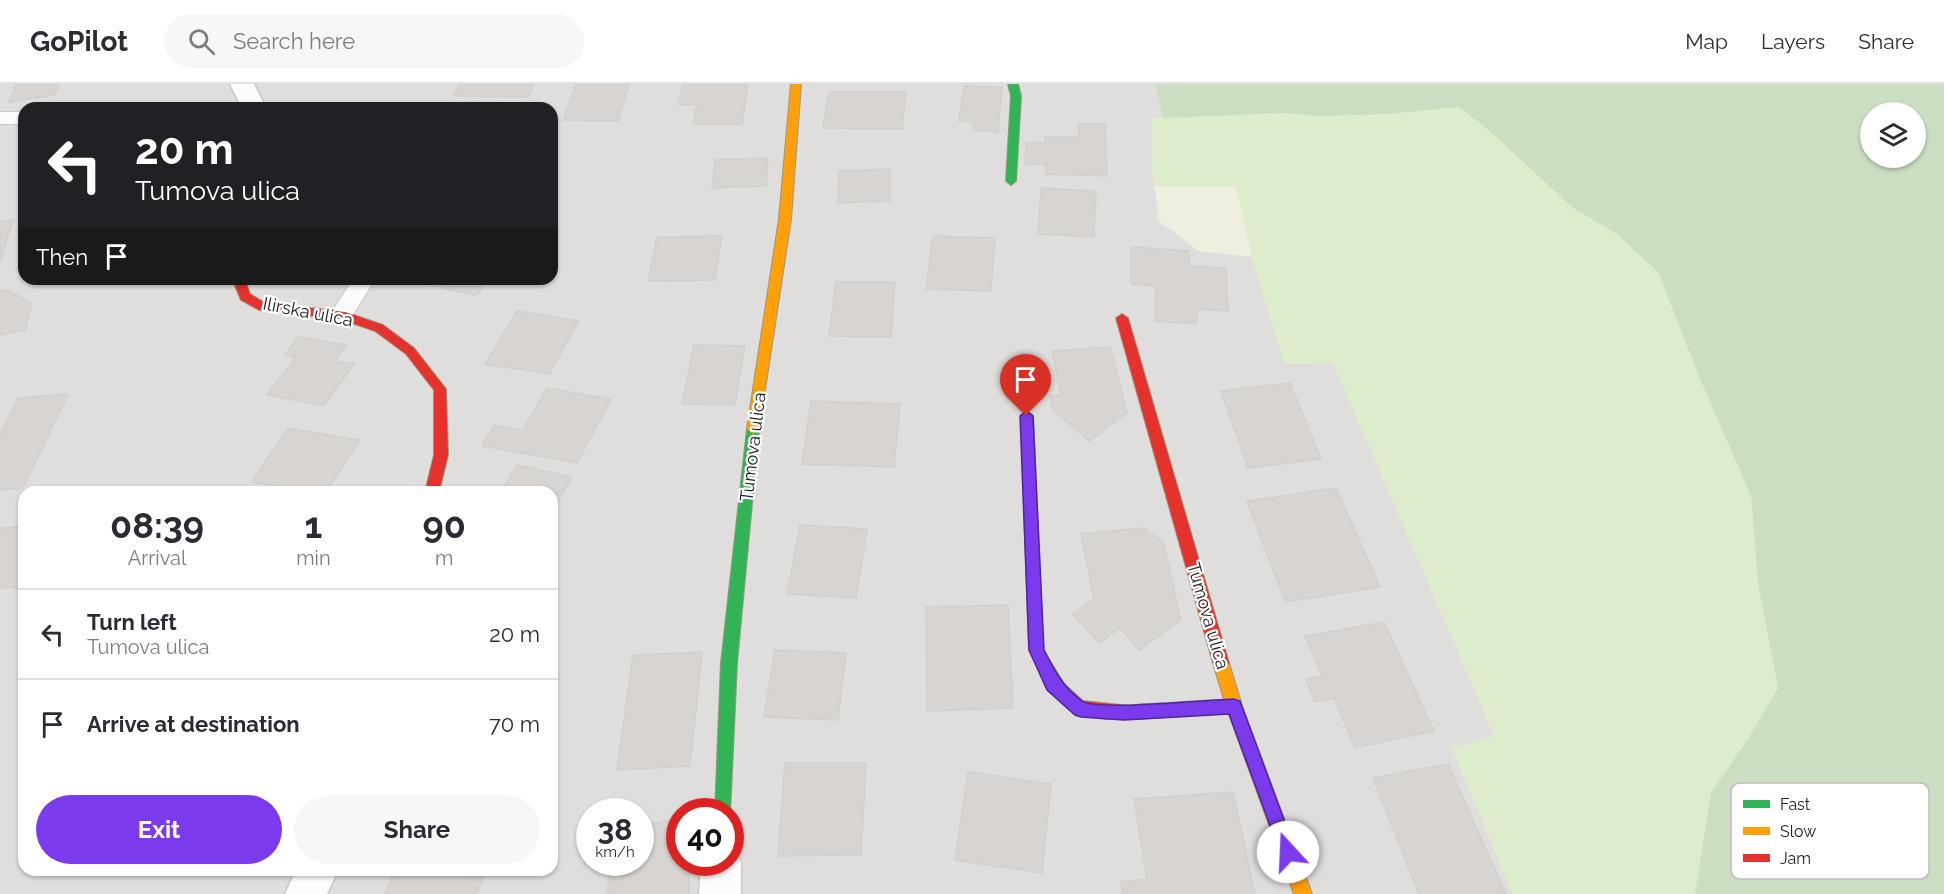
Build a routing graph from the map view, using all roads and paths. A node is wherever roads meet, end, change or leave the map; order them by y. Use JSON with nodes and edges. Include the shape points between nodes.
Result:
{"nodes":[{"id":1,"x":242,"y":84,"type":"edge"},
{"id":2,"x":796,"y":84,"type":"edge"},
{"id":3,"x":1013,"y":84,"type":"edge"},
{"id":4,"x":251,"y":102,"type":"edge"},
{"id":5,"x":0,"y":118,"type":"edge"},
{"id":6,"x":18,"y":118,"type":"edge"},
{"id":7,"x":1011,"y":181,"type":"dead end"},
{"id":8,"x":241,"y":285,"type":"edge"},
{"id":9,"x":360,"y":285,"type":"edge"},
{"id":10,"x":341,"y":315,"type":"junction"},
{"id":11,"x":1122,"y":318,"type":"dead end"},
{"id":12,"x":1026,"y":416,"type":"dead end"},
{"id":13,"x":433,"y":486,"type":"edge"},
{"id":14,"x":1234,"y":706,"type":"junction"},
{"id":15,"x":724,"y":798,"type":"edge"},
{"id":16,"x":314,"y":876,"type":"edge"},
{"id":17,"x":721,"y":876,"type":"edge"},
{"id":18,"x":306,"y":894,"type":"edge"},
{"id":19,"x":720,"y":894,"type":"edge"},
{"id":20,"x":1303,"y":894,"type":"edge"}],
"edges":[{"from":1,"to":4,"type":"street"},
{"from":2,"to":15,"type":"street","name":"Tumova ulica","via":[[785,219],[754,423],[729,663]]},
{"from":3,"to":7,"type":"street","via":[[1016,96]]},
{"from":5,"to":6,"type":"lane"},
{"from":8,"to":10,"type":"street","name":"Ilirska ulica","via":[[245,297],[263,307]]},
{"from":9,"to":10,"type":"lane"},
{"from":10,"to":13,"type":"street","name":"Ilirska ulica","via":[[379,328],[410,351],[440,389],[441,455]]},
{"from":11,"to":14,"type":"street","name":"Tumova ulica"},
{"from":12,"to":14,"type":"street","via":[[1036,650],[1053,684],[1081,710],[1124,713]]},
{"from":14,"to":20,"type":"street","name":"Tumova ulica"},
{"from":16,"to":18,"type":"street"},
{"from":17,"to":19,"type":"street"}]}
